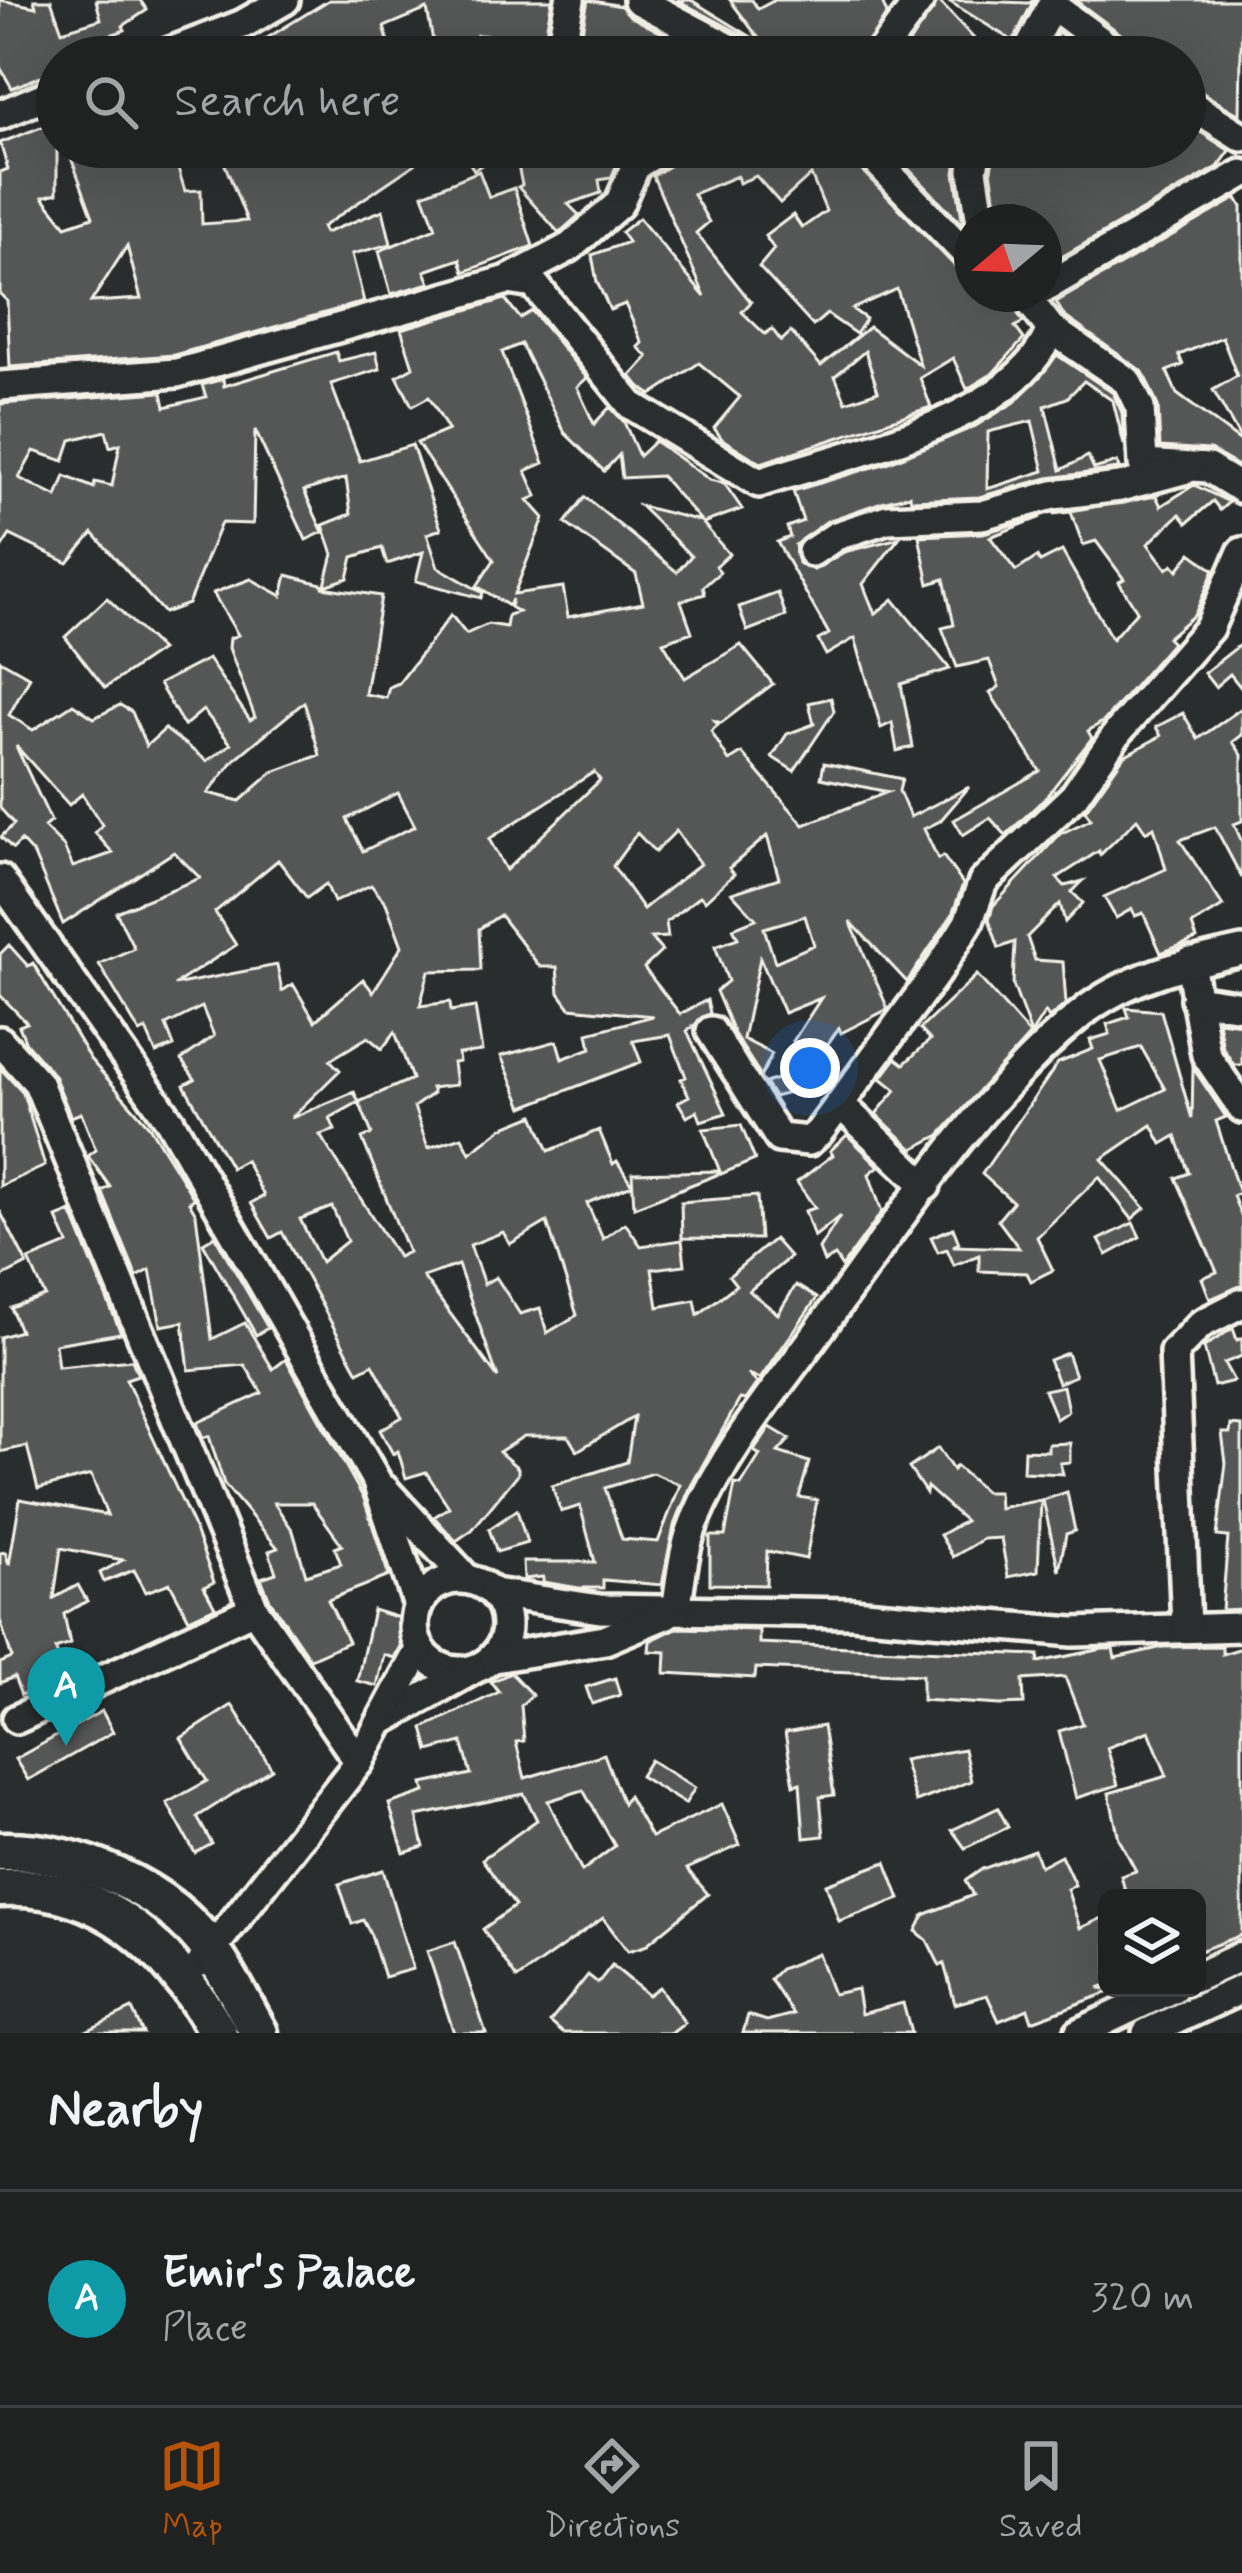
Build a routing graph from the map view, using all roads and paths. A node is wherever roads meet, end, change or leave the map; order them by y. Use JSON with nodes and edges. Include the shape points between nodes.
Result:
{"nodes":[{"id":1,"x":285,"y":0,"type":"edge"},
{"id":2,"x":570,"y":0,"type":"edge"},
{"id":3,"x":638,"y":0,"type":"edge"},
{"id":4,"x":920,"y":0,"type":"edge"},
{"id":5,"x":1053,"y":3,"type":"edge"},
{"id":6,"x":212,"y":36,"type":"edge"},
{"id":7,"x":563,"y":36,"type":"edge"},
{"id":8,"x":706,"y":36,"type":"edge"},
{"id":9,"x":893,"y":36,"type":"edge"},
{"id":10,"x":1036,"y":36,"type":"edge"},
{"id":11,"x":1096,"y":36,"type":"edge"},
{"id":12,"x":36,"y":100,"type":"edge"},
{"id":13,"x":1206,"y":114,"type":"edge"},
{"id":14,"x":0,"y":115,"type":"edge"},
{"id":15,"x":1242,"y":136,"type":"edge"},
{"id":16,"x":635,"y":168,"type":"edge"},
{"id":17,"x":883,"y":168,"type":"edge"},
{"id":18,"x":973,"y":168,"type":"edge"},
{"id":19,"x":1242,"y":174,"type":"edge"},
{"id":20,"x":978,"y":204,"type":"edge"},
{"id":21,"x":954,"y":241,"type":"edge"},
{"id":22,"x":1062,"y":276,"type":"edge"},
{"id":23,"x":508,"y":280,"type":"junction"},
{"id":24,"x":1042,"y":312,"type":"edge"},
{"id":25,"x":1051,"y":329,"type":"junction"},
{"id":26,"x":0,"y":386,"type":"edge"},
{"id":27,"x":1187,"y":470,"type":"junction"},
{"id":28,"x":1242,"y":489,"type":"edge"},
{"id":29,"x":812,"y":552,"type":"dead end"},
{"id":30,"x":1242,"y":553,"type":"edge"},
{"id":31,"x":0,"y":879,"type":"edge"},
{"id":32,"x":1242,"y":952,"type":"edge"},
{"id":33,"x":1190,"y":962,"type":"junction"},
{"id":34,"x":1195,"y":999,"type":"junction"},
{"id":35,"x":1242,"y":1006,"type":"edge"},
{"id":36,"x":711,"y":1031,"type":"dead end"},
{"id":37,"x":0,"y":1041,"type":"edge"},
{"id":38,"x":842,"y":1105,"type":"junction"},
{"id":39,"x":1242,"y":1108,"type":"edge"},
{"id":40,"x":926,"y":1186,"type":"junction"},
{"id":41,"x":1242,"y":1304,"type":"edge"},
{"id":42,"x":377,"y":1482,"type":"junction"},
{"id":43,"x":467,"y":1579,"type":"junction"},
{"id":44,"x":494,"y":1593,"type":"junction"},
{"id":45,"x":418,"y":1606,"type":"junction"},
{"id":46,"x":254,"y":1610,"type":"junction"},
{"id":47,"x":676,"y":1610,"type":"junction"},
{"id":48,"x":1186,"y":1626,"type":"junction"},
{"id":49,"x":1242,"y":1627,"type":"edge"},
{"id":50,"x":420,"y":1648,"type":"junction"},
{"id":51,"x":482,"y":1664,"type":"junction"},
{"id":52,"x":17,"y":1719,"type":"dead end"},
{"id":53,"x":385,"y":1719,"type":"junction"},
{"id":54,"x":359,"y":1762,"type":"junction"},
{"id":55,"x":0,"y":1850,"type":"edge"},
{"id":56,"x":0,"y":1888,"type":"edge"},
{"id":57,"x":211,"y":1950,"type":"junction"},
{"id":58,"x":1242,"y":1956,"type":"edge"},
{"id":59,"x":1206,"y":1973,"type":"edge"},
{"id":60,"x":189,"y":1980,"type":"junction"},
{"id":61,"x":1242,"y":1989,"type":"edge"},
{"id":62,"x":1154,"y":1997,"type":"edge"},
{"id":63,"x":218,"y":2033,"type":"edge"},
{"id":64,"x":260,"y":2033,"type":"edge"},
{"id":65,"x":1079,"y":2033,"type":"edge"},
{"id":66,"x":1147,"y":2033,"type":"edge"}],
"edges":[{"from":1,"to":6,"type":"street"},
{"from":2,"to":7,"type":"street"},
{"from":3,"to":8,"type":"street"},
{"from":4,"to":9,"type":"street"},
{"from":5,"to":10,"type":"street"},
{"from":5,"to":11,"type":"street"},
{"from":12,"to":14,"type":"street"},
{"from":13,"to":15,"type":"street"},
{"from":16,"to":23,"type":"street","via":[[619,204],[570,247]]},
{"from":17,"to":21,"type":"street"},
{"from":18,"to":20,"type":"street"},
{"from":19,"to":22,"type":"street"},
{"from":23,"to":25,"type":"street","via":[[534,284],[631,406],[759,483],[917,433],[1005,392],[1043,351]]},
{"from":23,"to":26,"type":"street","via":[[178,373]]},
{"from":24,"to":25,"type":"street"},
{"from":25,"to":27,"type":"street","via":[[1127,381],[1140,408],[1143,464]]},
{"from":27,"to":28,"type":"street","via":[[1208,468]]},
{"from":27,"to":29,"type":"street","via":[[990,514],[887,519]]},
{"from":30,"to":38,"type":"street","via":[[1209,628],[1074,796],[983,882],[939,969]]},
{"from":31,"to":42,"type":"street","via":[[170,1121]]},
{"from":32,"to":33,"type":"street"},
{"from":33,"to":34,"type":"street"},
{"from":33,"to":40,"type":"street","via":[[1084,1011],[1002,1088]]},
{"from":34,"to":35,"type":"street"},
{"from":34,"to":39,"type":"street","via":[[1206,1055]]},
{"from":36,"to":38,"type":"street","via":[[779,1138],[809,1141]]},
{"from":37,"to":46,"type":"street","via":[[38,1083]]},
{"from":38,"to":40,"type":"street"},
{"from":40,"to":47,"type":"street","via":[[720,1471],[695,1521]]},
{"from":41,"to":48,"type":"street","via":[[1201,1324],[1174,1352]]},
{"from":42,"to":43,"type":"street"},
{"from":42,"to":45,"type":"street"},
{"from":43,"to":44,"type":"street"},
{"from":43,"to":45,"type":"street","via":[[437,1584]]},
{"from":44,"to":47,"type":"street","via":[[600,1609]]},
{"from":44,"to":51,"type":"street","via":[[506,1622]]},
{"from":45,"to":50,"type":"street"},
{"from":46,"to":52,"type":"street"},
{"from":46,"to":54,"type":"street"},
{"from":47,"to":48,"type":"street","via":[[852,1613],[1073,1631]]},
{"from":47,"to":51,"type":"street","via":[[604,1640]]},
{"from":48,"to":49,"type":"street"},
{"from":50,"to":51,"type":"street","via":[[438,1666]]},
{"from":50,"to":53,"type":"street"},
{"from":51,"to":53,"type":"street"},
{"from":53,"to":54,"type":"street"},
{"from":54,"to":57,"type":"street"},
{"from":55,"to":57,"type":"main road","via":[[68,1858],[111,1874],[157,1900]]},
{"from":56,"to":60,"type":"main road","via":[[57,1893],[111,1914]]},
{"from":57,"to":60,"type":"street"},
{"from":57,"to":64,"type":"main road"},
{"from":58,"to":59,"type":"street"},
{"from":60,"to":63,"type":"main road"},
{"from":61,"to":66,"type":"street"},
{"from":62,"to":65,"type":"street"}]}
